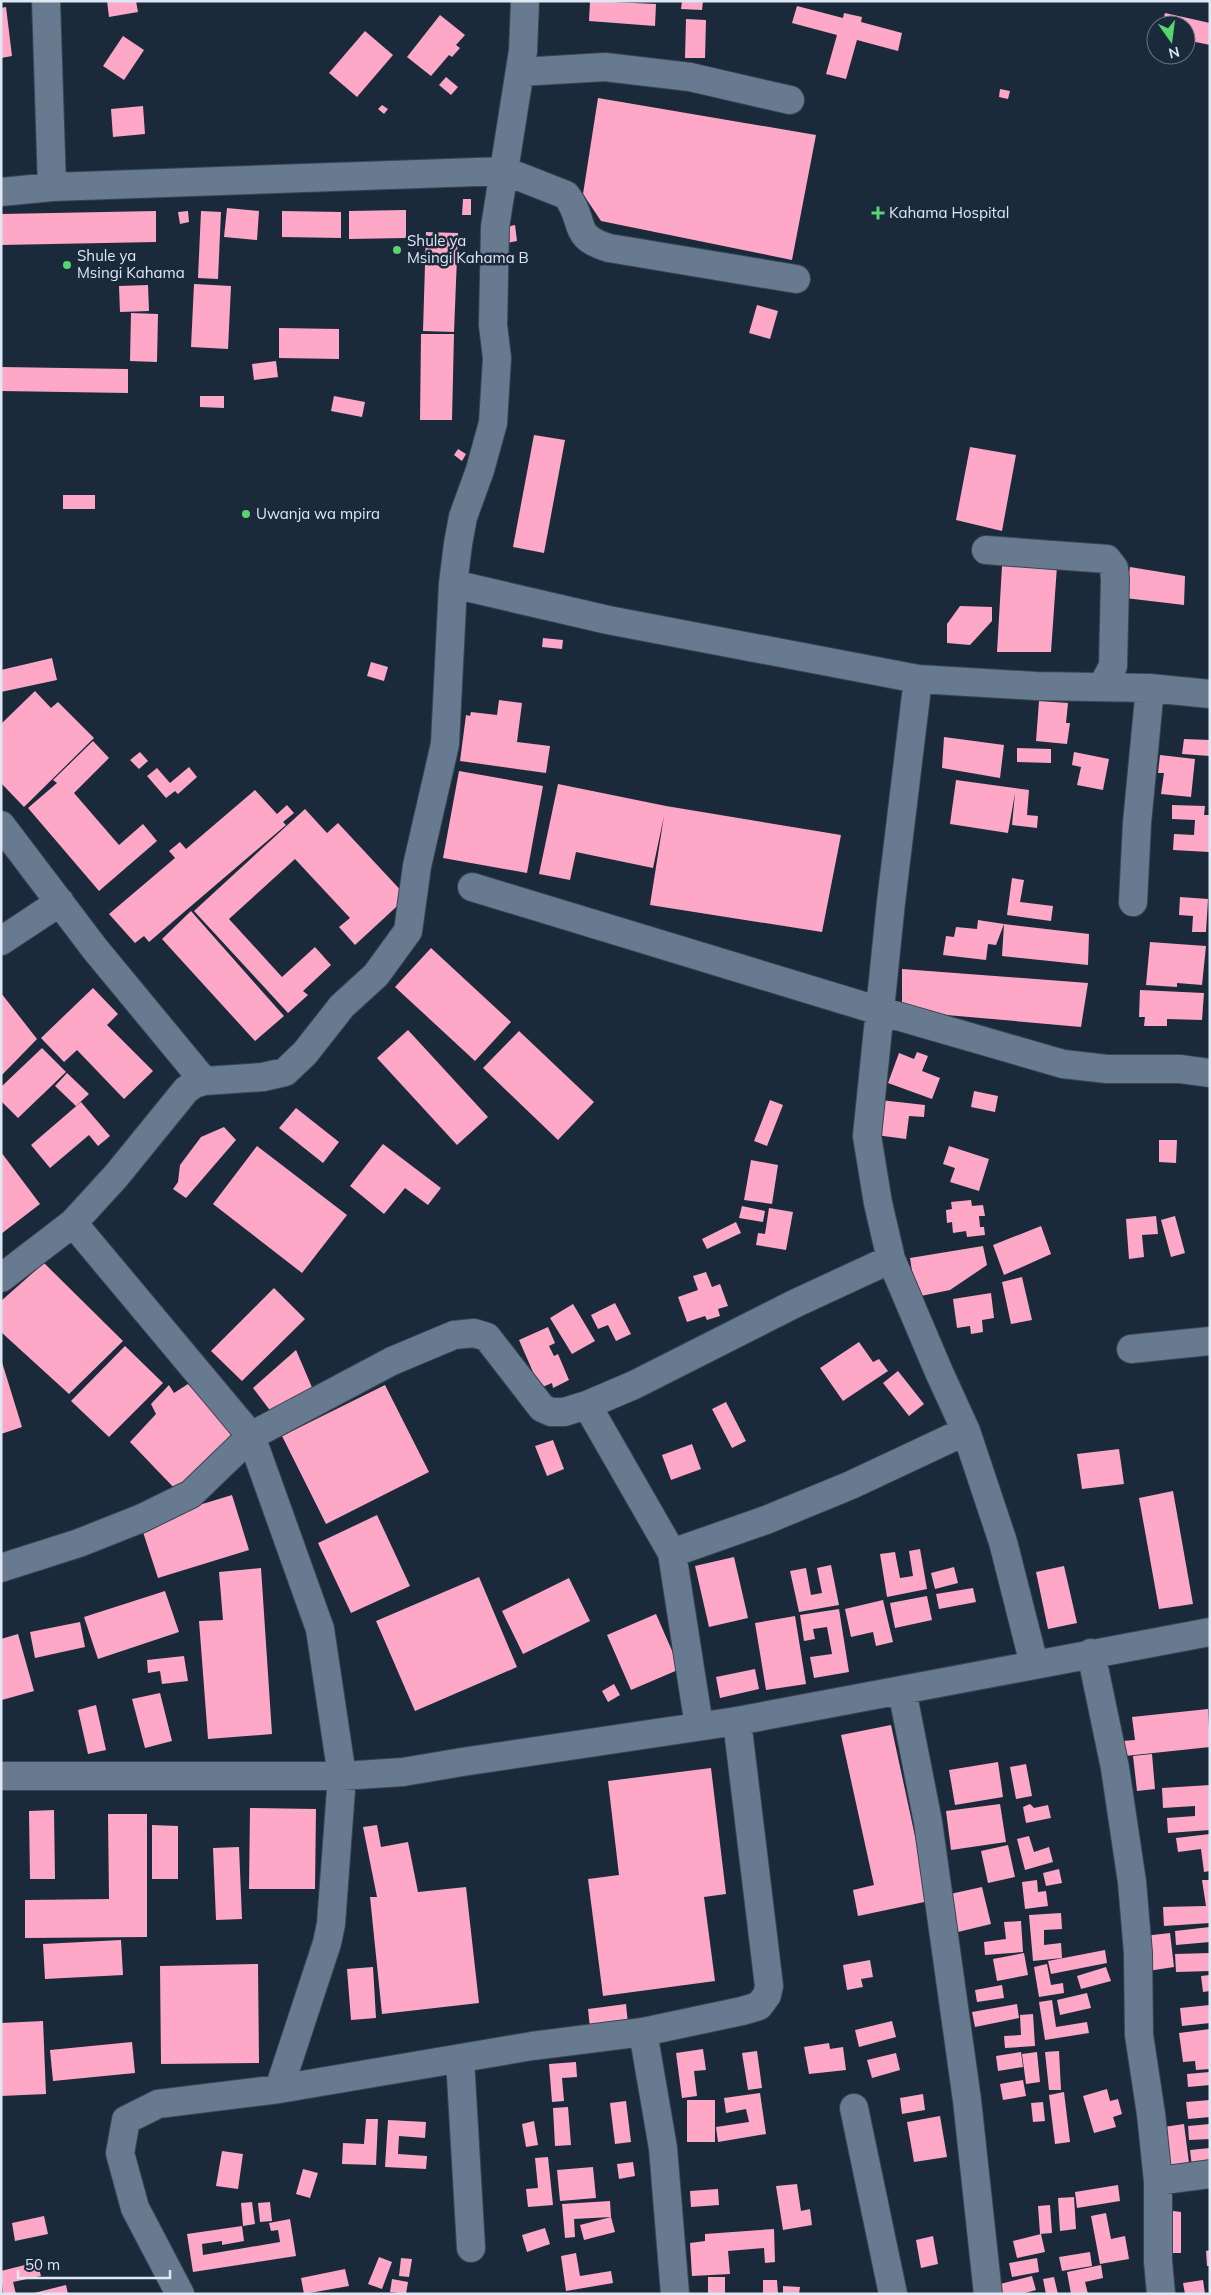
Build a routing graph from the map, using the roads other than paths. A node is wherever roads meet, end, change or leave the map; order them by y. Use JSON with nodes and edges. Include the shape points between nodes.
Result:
{"nodes":[{"id":1,"x":46,"y":1,"type":"edge"},
{"id":2,"x":525,"y":1,"type":"edge"},
{"id":3,"x":520,"y":72,"type":"junction"},
{"id":4,"x":790,"y":100,"type":"dead end"},
{"id":5,"x":505,"y":171,"type":"junction"},
{"id":6,"x":52,"y":186,"type":"junction"},
{"id":7,"x":1,"y":192,"type":"edge"},
{"id":8,"x":796,"y":279,"type":"dead end"},
{"id":9,"x":986,"y":550,"type":"dead end"},
{"id":10,"x":453,"y":584,"type":"junction"},
{"id":11,"x":918,"y":679,"type":"junction"},
{"id":12,"x":1102,"y":687,"type":"junction"},
{"id":13,"x":1150,"y":688,"type":"junction"},
{"id":14,"x":1210,"y":694,"type":"edge"},
{"id":15,"x":1,"y":825,"type":"edge"},
{"id":16,"x":472,"y":886,"type":"dead end"},
{"id":17,"x":60,"y":902,"type":"junction"},
{"id":18,"x":1133,"y":902,"type":"dead end"},
{"id":19,"x":1,"y":940,"type":"edge"},
{"id":20,"x":880,"y":1011,"type":"junction"},
{"id":21,"x":1210,"y":1073,"type":"edge"},
{"id":22,"x":204,"y":1081,"type":"junction"},
{"id":23,"x":73,"y":1223,"type":"junction"},
{"id":24,"x":891,"y":1259,"type":"junction"},
{"id":25,"x":1,"y":1278,"type":"edge"},
{"id":26,"x":1210,"y":1341,"type":"edge"},
{"id":27,"x":1131,"y":1349,"type":"dead end"},
{"id":28,"x":587,"y":1405,"type":"junction"},
{"id":29,"x":966,"y":1431,"type":"junction"},
{"id":30,"x":250,"y":1436,"type":"junction"},
{"id":31,"x":672,"y":1554,"type":"junction"},
{"id":32,"x":1,"y":1568,"type":"edge"},
{"id":33,"x":1210,"y":1632,"type":"edge"},
{"id":34,"x":1091,"y":1653,"type":"junction"},
{"id":35,"x":1034,"y":1664,"type":"junction"},
{"id":36,"x":902,"y":1690,"type":"junction"},
{"id":37,"x":737,"y":1720,"type":"junction"},
{"id":38,"x":699,"y":1726,"type":"junction"},
{"id":39,"x":1,"y":1776,"type":"edge"},
{"id":40,"x":342,"y":1776,"type":"junction"},
{"id":41,"x":643,"y":2032,"type":"junction"},
{"id":42,"x":460,"y":2059,"type":"junction"},
{"id":43,"x":279,"y":2089,"type":"junction"},
{"id":44,"x":854,"y":2108,"type":"dead end"},
{"id":45,"x":1210,"y":2174,"type":"edge"},
{"id":46,"x":1158,"y":2181,"type":"junction"},
{"id":47,"x":471,"y":2248,"type":"dead end"},
{"id":48,"x":180,"y":2294,"type":"edge"},
{"id":49,"x":675,"y":2294,"type":"edge"},
{"id":50,"x":893,"y":2294,"type":"edge"},
{"id":51,"x":988,"y":2294,"type":"edge"},
{"id":52,"x":1161,"y":2294,"type":"edge"}],
"edges":[{"from":1,"to":6,"type":"street"},
{"from":2,"to":3,"type":"street"},
{"from":3,"to":4,"type":"street","via":[[605,67],[690,77]]},
{"from":3,"to":5,"type":"street"},
{"from":5,"to":6,"type":"street"},
{"from":5,"to":8,"type":"street","via":[[566,196],[583,234],[592,243]]},
{"from":5,"to":10,"type":"street","via":[[494,236],[496,358],[493,423],[463,517]]},
{"from":6,"to":7,"type":"street"},
{"from":9,"to":12,"type":"street","via":[[1107,559],[1114,568],[1115,580],[1113,666]]},
{"from":10,"to":11,"type":"street","via":[[608,620]]},
{"from":10,"to":22,"type":"street","via":[[445,744],[417,866],[408,931],[376,974],[342,1006],[305,1053],[285,1072]]},
{"from":11,"to":12,"type":"street"},
{"from":11,"to":20,"type":"street"},
{"from":12,"to":13,"type":"street"},
{"from":13,"to":14,"type":"street"},
{"from":13,"to":18,"type":"street"},
{"from":15,"to":17,"type":"street"},
{"from":16,"to":20,"type":"street"},
{"from":17,"to":19,"type":"street"},
{"from":17,"to":22,"type":"street"},
{"from":20,"to":21,"type":"street","via":[[1063,1064]]},
{"from":20,"to":24,"type":"street","via":[[867,1136]]},
{"from":22,"to":23,"type":"street","via":[[186,1090]]},
{"from":23,"to":25,"type":"street"},
{"from":23,"to":30,"type":"street"},
{"from":24,"to":28,"type":"street"},
{"from":24,"to":29,"type":"street"},
{"from":26,"to":27,"type":"street"},
{"from":28,"to":30,"type":"street","via":[[564,1412],[542,1408],[487,1337],[474,1333],[454,1335],[392,1361]]},
{"from":28,"to":31,"type":"street"},
{"from":29,"to":31,"type":"street","via":[[851,1485]]},
{"from":29,"to":35,"type":"street","via":[[1003,1542]]},
{"from":30,"to":32,"type":"street","via":[[190,1494],[142,1518],[79,1543]]},
{"from":30,"to":40,"type":"street","via":[[320,1629]]},
{"from":31,"to":38,"type":"street"},
{"from":33,"to":34,"type":"street"},
{"from":34,"to":35,"type":"street"},
{"from":34,"to":46,"type":"street","via":[[1115,1768],[1132,1882],[1138,1953],[1139,2035]]},
{"from":35,"to":36,"type":"street"},
{"from":36,"to":37,"type":"street"},
{"from":36,"to":51,"type":"street","via":[[930,1831],[967,2100]]},
{"from":37,"to":38,"type":"street"},
{"from":37,"to":41,"type":"street","via":[[769,1986],[767,1996],[759,2006]]},
{"from":38,"to":40,"type":"street","via":[[403,1772]]},
{"from":39,"to":40,"type":"street"},
{"from":40,"to":43,"type":"street","via":[[327,1943]]},
{"from":41,"to":42,"type":"street"},
{"from":41,"to":49,"type":"street","via":[[663,2148]]},
{"from":42,"to":43,"type":"street"},
{"from":42,"to":47,"type":"street"},
{"from":43,"to":48,"type":"street","via":[[158,2104],[126,2120],[120,2153],[135,2208]]},
{"from":44,"to":50,"type":"street"},
{"from":45,"to":46,"type":"street"},
{"from":46,"to":52,"type":"street"}]}
